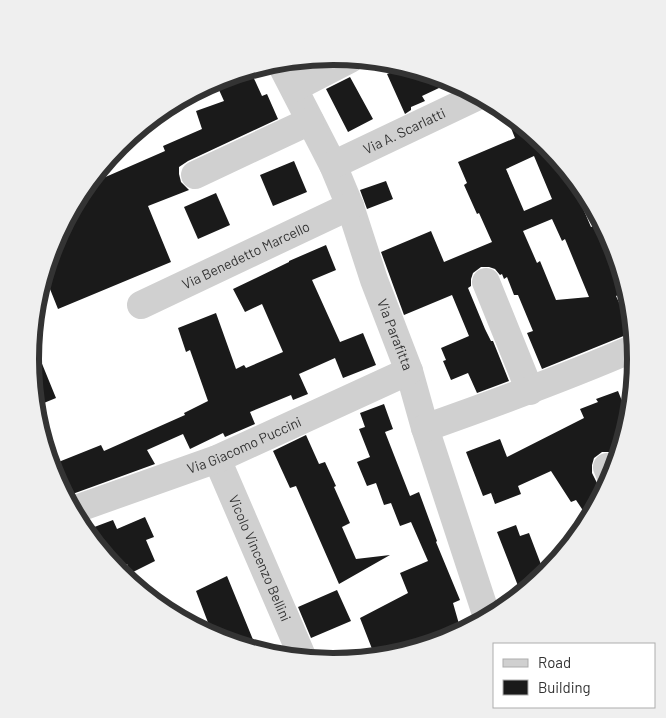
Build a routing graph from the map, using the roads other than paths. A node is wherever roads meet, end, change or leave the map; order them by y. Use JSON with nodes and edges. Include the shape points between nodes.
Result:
{"nodes":[{"id":1,"x":329,"y":65,"type":"edge"},
{"id":2,"x":288,"y":77,"type":"edge"},
{"id":3,"x":471,"y":99,"type":"edge"},
{"id":4,"x":310,"y":121,"type":"junction"},
{"id":5,"x":333,"y":165,"type":"junction"},
{"id":6,"x":195,"y":175,"type":"dead end"},
{"id":7,"x":350,"y":206,"type":"junction"},
{"id":8,"x":486,"y":282,"type":"dead end"},
{"id":9,"x":141,"y":305,"type":"dead end"},
{"id":10,"x":627,"y":351,"type":"edge"},
{"id":11,"x":409,"y":370,"type":"junction"},
{"id":12,"x":530,"y":391,"type":"junction"},
{"id":13,"x":425,"y":428,"type":"junction"},
{"id":14,"x":217,"y":459,"type":"junction"},
{"id":15,"x":79,"y":508,"type":"edge"},
{"id":16,"x":485,"y":611,"type":"edge"},
{"id":17,"x":300,"y":652,"type":"edge"}],
"edges":[{"from":1,"to":2,"type":"street"},
{"from":2,"to":4,"type":"street","name":"Via Parafitta"},
{"from":3,"to":5,"type":"street","name":"Via A. Scarlatti"},
{"from":4,"to":5,"type":"street","name":"Via Parafitta"},
{"from":4,"to":6,"type":"street"},
{"from":5,"to":7,"type":"street","name":"Via Parafitta"},
{"from":7,"to":9,"type":"street","name":"Via Benedetto Marcello"},
{"from":7,"to":11,"type":"street","name":"Via Parafitta"},
{"from":8,"to":12,"type":"street"},
{"from":10,"to":12,"type":"street"},
{"from":11,"to":13,"type":"street","name":"Via Parafitta"},
{"from":11,"to":14,"type":"street","name":"Via Giacomo Puccini"},
{"from":12,"to":13,"type":"street"},
{"from":13,"to":16,"type":"street","name":"Via Parafitta"},
{"from":14,"to":15,"type":"street","name":"Via Giacomo Puccini"},
{"from":14,"to":17,"type":"street","name":"Vicolo Vincenzo Bellini"}]}
